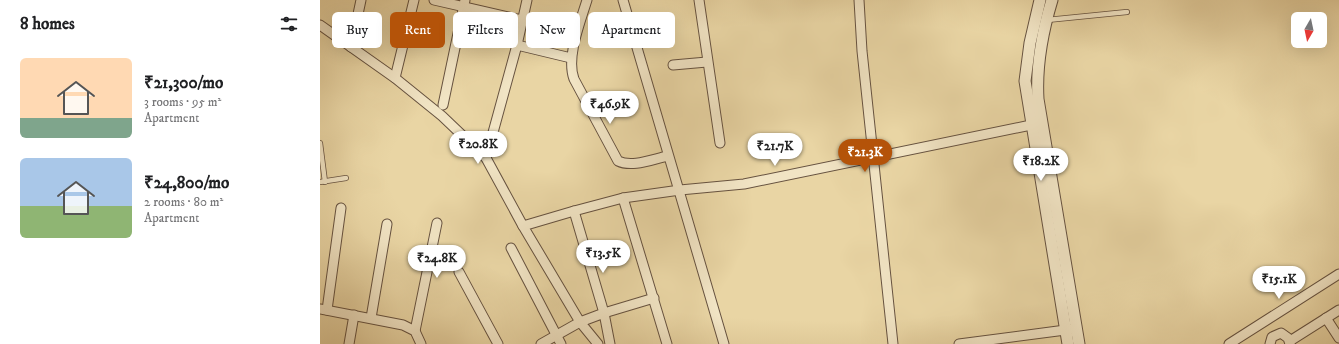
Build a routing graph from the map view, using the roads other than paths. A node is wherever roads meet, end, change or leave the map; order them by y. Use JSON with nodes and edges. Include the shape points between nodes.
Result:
{"nodes":[{"id":1,"x":361,"y":0,"type":"edge"},
{"id":2,"x":414,"y":0,"type":"edge"},
{"id":3,"x":434,"y":0,"type":"edge"},
{"id":4,"x":526,"y":0,"type":"edge"},
{"id":5,"x":587,"y":0,"type":"edge"},
{"id":6,"x":623,"y":0,"type":"edge"},
{"id":7,"x":699,"y":0,"type":"edge"},
{"id":8,"x":859,"y":0,"type":"edge"},
{"id":9,"x":1040,"y":0,"type":"edge"},
{"id":10,"x":1052,"y":0,"type":"edge"},
{"id":11,"x":464,"y":3,"type":"edge"},
{"id":12,"x":358,"y":12,"type":"edge"},
{"id":13,"x":1127,"y":12,"type":"dead end"},
{"id":14,"x":522,"y":20,"type":"junction"},
{"id":15,"x":1040,"y":20,"type":"junction"},
{"id":16,"x":320,"y":25,"type":"edge"},
{"id":17,"x":332,"y":34,"type":"edge"},
{"id":18,"x":518,"y":40,"type":"edge"},
{"id":19,"x":518,"y":45,"type":"edge"},
{"id":20,"x":352,"y":48,"type":"edge"},
{"id":21,"x":516,"y":48,"type":"edge"},
{"id":22,"x":571,"y":58,"type":"junction"},
{"id":23,"x":707,"y":62,"type":"junction"},
{"id":24,"x":673,"y":65,"type":"dead end"},
{"id":25,"x":395,"y":78,"type":"junction"},
{"id":26,"x":443,"y":105,"type":"dead end"},
{"id":27,"x":1031,"y":125,"type":"junction"},
{"id":28,"x":320,"y":143,"type":"edge"},
{"id":29,"x":720,"y":143,"type":"dead end"},
{"id":30,"x":668,"y":156,"type":"junction"},
{"id":31,"x":486,"y":158,"type":"junction"},
{"id":32,"x":874,"y":158,"type":"junction"},
{"id":33,"x":346,"y":178,"type":"dead end"},
{"id":34,"x":322,"y":182,"type":"edge"},
{"id":35,"x":680,"y":190,"type":"junction"},
{"id":36,"x":623,"y":198,"type":"junction"},
{"id":37,"x":342,"y":208,"type":"dead end"},
{"id":38,"x":574,"y":210,"type":"junction"},
{"id":39,"x":437,"y":223,"type":"dead end"},
{"id":40,"x":388,"y":224,"type":"dead end"},
{"id":41,"x":523,"y":226,"type":"junction"},
{"id":42,"x":511,"y":248,"type":"dead end"},
{"id":43,"x":459,"y":272,"type":"dead end"},
{"id":44,"x":1339,"y":274,"type":"edge"},
{"id":45,"x":654,"y":298,"type":"junction"},
{"id":46,"x":324,"y":309,"type":"edge"},
{"id":47,"x":1339,"y":310,"type":"edge"},
{"id":48,"x":604,"y":314,"type":"junction"},
{"id":49,"x":354,"y":315,"type":"junction"},
{"id":50,"x":372,"y":318,"type":"junction"},
{"id":51,"x":1326,"y":318,"type":"junction"},
{"id":52,"x":580,"y":322,"type":"junction"},
{"id":53,"x":1265,"y":322,"type":"junction"},
{"id":54,"x":1071,"y":329,"type":"junction"},
{"id":55,"x":415,"y":331,"type":"junction"},
{"id":56,"x":1274,"y":335,"type":"junction"},
{"id":57,"x":1339,"y":338,"type":"edge"},
{"id":58,"x":558,"y":340,"type":"edge"},
{"id":59,"x":1290,"y":342,"type":"edge"},
{"id":60,"x":349,"y":344,"type":"edge"},
{"id":61,"x":420,"y":344,"type":"edge"},
{"id":62,"x":498,"y":344,"type":"edge"},
{"id":63,"x":541,"y":344,"type":"edge"},
{"id":64,"x":598,"y":344,"type":"edge"},
{"id":65,"x":610,"y":344,"type":"edge"},
{"id":66,"x":667,"y":344,"type":"edge"},
{"id":67,"x":724,"y":344,"type":"edge"},
{"id":68,"x":894,"y":344,"type":"edge"},
{"id":69,"x":959,"y":344,"type":"edge"},
{"id":70,"x":1068,"y":344,"type":"edge"},
{"id":71,"x":1080,"y":344,"type":"edge"},
{"id":72,"x":1229,"y":344,"type":"edge"},
{"id":73,"x":1270,"y":344,"type":"edge"}],
"edges":[{"from":1,"to":12,"type":"street"},
{"from":2,"to":25,"type":"street"},
{"from":3,"to":11,"type":"street"},
{"from":4,"to":14,"type":"street"},
{"from":5,"to":22,"type":"street"},
{"from":6,"to":30,"type":"street"},
{"from":7,"to":23,"type":"street"},
{"from":8,"to":32,"type":"street"},
{"from":9,"to":15,"type":"street"},
{"from":10,"to":15,"type":"street"},
{"from":11,"to":14,"type":"street"},
{"from":11,"to":26,"type":"street"},
{"from":13,"to":15,"type":"lane"},
{"from":14,"to":18,"type":"street"},
{"from":15,"to":27,"type":"street","via":[[1025,80]]},
{"from":15,"to":54,"type":"street","via":[[1038,99]]},
{"from":16,"to":17,"type":"street"},
{"from":19,"to":22,"type":"street"},
{"from":20,"to":25,"type":"street"},
{"from":21,"to":31,"type":"street"},
{"from":22,"to":30,"type":"street","via":[[574,79],[618,161],[625,164]]},
{"from":23,"to":24,"type":"street"},
{"from":23,"to":29,"type":"street"},
{"from":25,"to":31,"type":"street","via":[[442,116]]},
{"from":27,"to":32,"type":"street"},
{"from":27,"to":54,"type":"street"},
{"from":28,"to":34,"type":"lane"},
{"from":30,"to":35,"type":"street"},
{"from":31,"to":41,"type":"street"},
{"from":32,"to":35,"type":"street","via":[[744,184]]},
{"from":32,"to":68,"type":"street"},
{"from":33,"to":34,"type":"lane"},
{"from":35,"to":36,"type":"street"},
{"from":35,"to":67,"type":"street"},
{"from":36,"to":38,"type":"street"},
{"from":36,"to":45,"type":"street"},
{"from":37,"to":46,"type":"street"},
{"from":38,"to":41,"type":"street"},
{"from":38,"to":48,"type":"street"},
{"from":39,"to":55,"type":"street"},
{"from":40,"to":50,"type":"street"},
{"from":41,"to":52,"type":"street"},
{"from":42,"to":58,"type":"street"},
{"from":43,"to":62,"type":"street"},
{"from":44,"to":53,"type":"street"},
{"from":45,"to":48,"type":"street"},
{"from":45,"to":66,"type":"street"},
{"from":46,"to":49,"type":"street"},
{"from":47,"to":51,"type":"street"},
{"from":48,"to":52,"type":"street"},
{"from":48,"to":65,"type":"street"},
{"from":49,"to":50,"type":"street"},
{"from":49,"to":60,"type":"street"},
{"from":50,"to":55,"type":"street"},
{"from":51,"to":57,"type":"street"},
{"from":51,"to":59,"type":"street"},
{"from":52,"to":58,"type":"street"},
{"from":52,"to":64,"type":"street"},
{"from":53,"to":56,"type":"street"},
{"from":53,"to":72,"type":"street"},
{"from":54,"to":69,"type":"street"},
{"from":54,"to":70,"type":"street"},
{"from":54,"to":71,"type":"street"},
{"from":55,"to":61,"type":"street"},
{"from":56,"to":59,"type":"street","via":[[1284,334]]},
{"from":56,"to":73,"type":"street"},
{"from":58,"to":63,"type":"street"}]}
